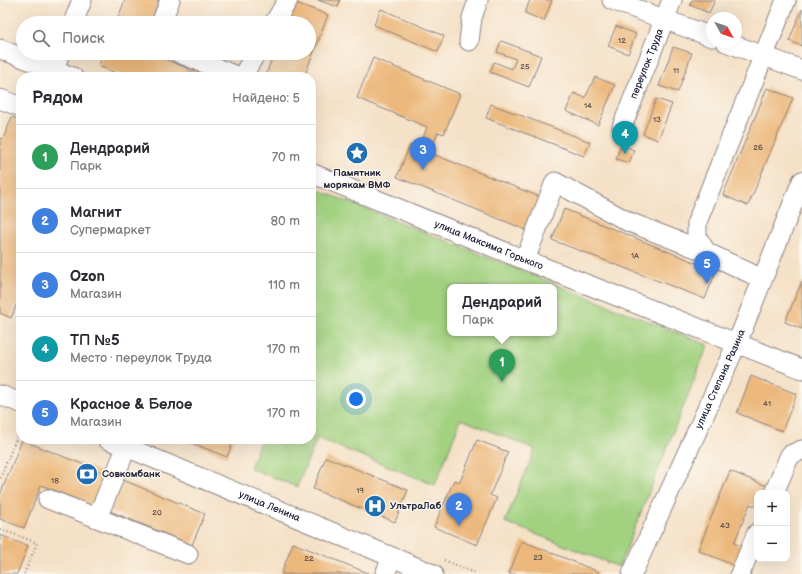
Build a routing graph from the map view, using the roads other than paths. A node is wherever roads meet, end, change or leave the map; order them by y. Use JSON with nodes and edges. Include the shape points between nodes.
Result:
{"nodes":[{"id":1,"x":82,"y":0,"type":"edge"},
{"id":2,"x":170,"y":0,"type":"edge"},
{"id":3,"x":288,"y":0,"type":"edge"},
{"id":4,"x":478,"y":0,"type":"edge"},
{"id":5,"x":612,"y":0,"type":"edge"},
{"id":6,"x":672,"y":0,"type":"edge"},
{"id":7,"x":786,"y":0,"type":"edge"},
{"id":8,"x":76,"y":16,"type":"edge"},
{"id":9,"x":164,"y":16,"type":"edge"},
{"id":10,"x":278,"y":16,"type":"edge"},
{"id":11,"x":664,"y":20,"type":"junction"},
{"id":12,"x":706,"y":35,"type":"edge"},
{"id":13,"x":469,"y":41,"type":"dead end"},
{"id":14,"x":742,"y":48,"type":"edge"},
{"id":15,"x":0,"y":49,"type":"edge"},
{"id":16,"x":16,"y":54,"type":"edge"},
{"id":17,"x":764,"y":56,"type":"junction"},
{"id":18,"x":36,"y":60,"type":"edge"},
{"id":19,"x":197,"y":60,"type":"edge"},
{"id":20,"x":252,"y":60,"type":"edge"},
{"id":21,"x":55,"y":66,"type":"edge"},
{"id":22,"x":802,"y":70,"type":"edge"},
{"id":23,"x":65,"y":72,"type":"edge"},
{"id":24,"x":227,"y":72,"type":"edge"},
{"id":25,"x":245,"y":72,"type":"edge"},
{"id":26,"x":0,"y":99,"type":"edge"},
{"id":27,"x":16,"y":105,"type":"edge"},
{"id":28,"x":622,"y":127,"type":"dead end"},
{"id":29,"x":316,"y":175,"type":"edge"},
{"id":30,"x":802,"y":180,"type":"edge"},
{"id":31,"x":706,"y":252,"type":"junction"},
{"id":32,"x":525,"y":260,"type":"junction"},
{"id":33,"x":762,"y":279,"type":"junction"},
{"id":34,"x":737,"y":343,"type":"junction"},
{"id":35,"x":802,"y":369,"type":"edge"},
{"id":36,"x":0,"y":395,"type":"edge"},
{"id":37,"x":16,"y":401,"type":"edge"},
{"id":38,"x":128,"y":444,"type":"edge"},
{"id":39,"x":130,"y":444,"type":"edge"},
{"id":40,"x":802,"y":450,"type":"edge"},
{"id":41,"x":775,"y":490,"type":"edge"},
{"id":42,"x":48,"y":499,"type":"dead end"},
{"id":43,"x":97,"y":518,"type":"junction"},
{"id":44,"x":754,"y":540,"type":"edge"},
{"id":45,"x":188,"y":554,"type":"dead end"},
{"id":46,"x":388,"y":566,"type":"edge"},
{"id":47,"x":433,"y":574,"type":"edge"},
{"id":48,"x":632,"y":574,"type":"edge"},
{"id":49,"x":740,"y":574,"type":"edge"}],
"edges":[{"from":1,"to":8,"type":"street"},
{"from":2,"to":9,"type":"street"},
{"from":3,"to":10,"type":"street"},
{"from":4,"to":13,"type":"street","via":[[472,18]]},
{"from":5,"to":11,"type":"street"},
{"from":6,"to":11,"type":"street","name":"переулок Труда"},
{"from":7,"to":17,"type":"street"},
{"from":11,"to":12,"type":"street"},
{"from":11,"to":28,"type":"street","name":"переулок Труда"},
{"from":14,"to":17,"type":"street"},
{"from":15,"to":16,"type":"street"},
{"from":17,"to":22,"type":"street"},
{"from":17,"to":31,"type":"street","via":[[697,222],[697,237]]},
{"from":18,"to":21,"type":"street"},
{"from":19,"to":24,"type":"street"},
{"from":20,"to":25,"type":"street"},
{"from":21,"to":23,"type":"street"},
{"from":26,"to":27,"type":"street"},
{"from":29,"to":32,"type":"street","name":"улица Максима Горького"},
{"from":30,"to":33,"type":"street","name":"улица Степана Разина"},
{"from":31,"to":32,"type":"street","via":[[629,222],[555,182]]},
{"from":31,"to":33,"type":"street"},
{"from":32,"to":34,"type":"street","name":"улица Максима Горького"},
{"from":33,"to":34,"type":"street","name":"улица Степана Разина"},
{"from":34,"to":35,"type":"street","name":"улица Максима Горького"},
{"from":34,"to":48,"type":"street","name":"улица Степана Разина"},
{"from":36,"to":37,"type":"street"},
{"from":38,"to":43,"type":"street"},
{"from":39,"to":46,"type":"street","name":"улица Ленина"},
{"from":40,"to":41,"type":"street","via":[[790,455]]},
{"from":42,"to":43,"type":"street"},
{"from":43,"to":45,"type":"street"},
{"from":44,"to":49,"type":"street"},
{"from":46,"to":47,"type":"street","name":"улица Ленина"}]}
